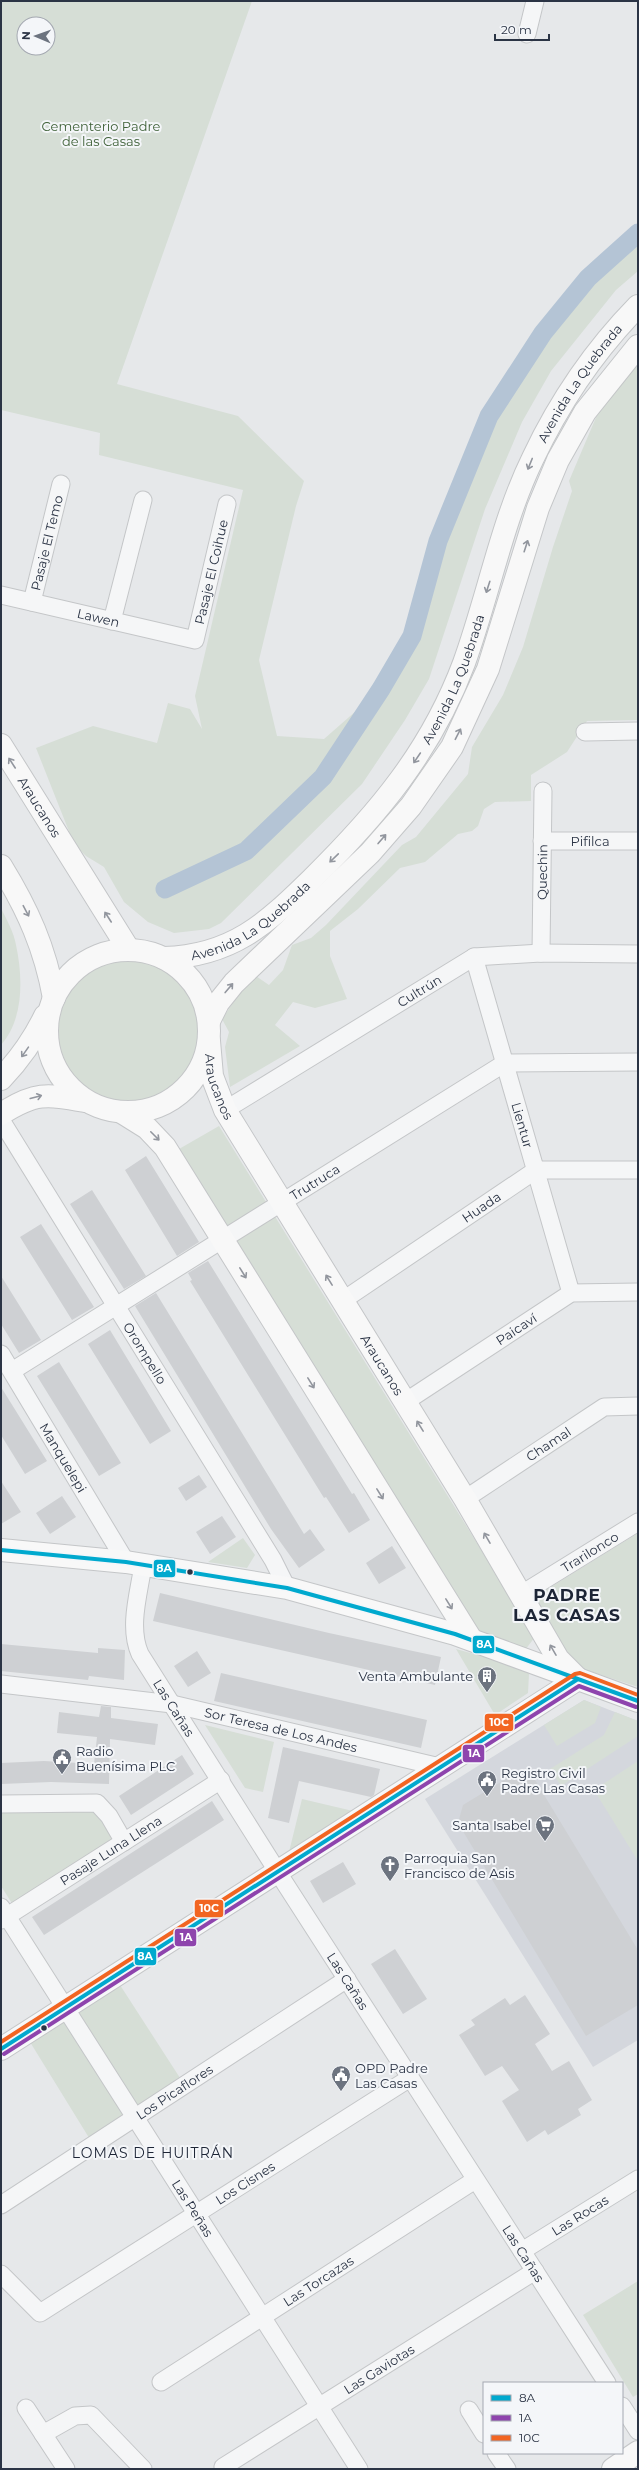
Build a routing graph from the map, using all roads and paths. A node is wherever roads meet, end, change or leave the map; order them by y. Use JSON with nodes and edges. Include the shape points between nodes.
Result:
{"nodes":[{"id":1,"x":534,"y":1,"type":"edge"},
{"id":2,"x":527,"y":34,"type":"dead end"},
{"id":3,"x":638,"y":306,"type":"edge"},
{"id":4,"x":638,"y":346,"type":"edge"},
{"id":5,"x":61,"y":484,"type":"dead end"},
{"id":6,"x":143,"y":500,"type":"dead end"},
{"id":7,"x":227,"y":504,"type":"dead end"},
{"id":8,"x":1,"y":595,"type":"edge"},
{"id":9,"x":32,"y":602,"type":"junction"},
{"id":10,"x":112,"y":621,"type":"junction"},
{"id":11,"x":195,"y":640,"type":"joint"},
{"id":12,"x":638,"y":730,"type":"edge"},
{"id":13,"x":586,"y":732,"type":"dead end"},
{"id":14,"x":1,"y":745,"type":"edge"},
{"id":15,"x":543,"y":791,"type":"dead end"},
{"id":16,"x":542,"y":841,"type":"junction"},
{"id":17,"x":638,"y":841,"type":"edge"},
{"id":18,"x":1,"y":866,"type":"edge"},
{"id":19,"x":129,"y":950,"type":"junction"},
{"id":20,"x":541,"y":953,"type":"junction"},
{"id":21,"x":638,"y":954,"type":"edge"},
{"id":22,"x":474,"y":957,"type":"junction"},
{"id":23,"x":164,"y":958,"type":"junction"},
{"id":24,"x":52,"y":1002,"type":"junction"},
{"id":25,"x":209,"y":1031,"type":"junction"},
{"id":26,"x":638,"y":1062,"type":"edge"},
{"id":27,"x":505,"y":1063,"type":"junction"},
{"id":28,"x":1,"y":1079,"type":"edge"},
{"id":29,"x":87,"y":1102,"type":"junction"},
{"id":30,"x":225,"y":1110,"type":"junction"},
{"id":31,"x":123,"y":1113,"type":"junction"},
{"id":32,"x":1,"y":1114,"type":"edge"},
{"id":33,"x":1,"y":1120,"type":"edge"},
{"id":34,"x":536,"y":1170,"type":"junction"},
{"id":35,"x":638,"y":1170,"type":"edge"},
{"id":36,"x":281,"y":1203,"type":"junction"},
{"id":37,"x":222,"y":1240,"type":"junction"},
{"id":38,"x":571,"y":1292,"type":"junction"},
{"id":39,"x":638,"y":1292,"type":"edge"},
{"id":40,"x":342,"y":1301,"type":"junction"},
{"id":41,"x":117,"y":1305,"type":"junction"},
{"id":42,"x":1,"y":1354,"type":"edge"},
{"id":43,"x":12,"y":1370,"type":"junction"},
{"id":44,"x":405,"y":1402,"type":"junction"},
{"id":45,"x":638,"y":1406,"type":"edge"},
{"id":46,"x":465,"y":1499,"type":"junction"},
{"id":47,"x":638,"y":1522,"type":"edge"},
{"id":48,"x":1,"y":1550,"type":"edge"},
{"id":49,"x":134,"y":1564,"type":"junction"},
{"id":50,"x":288,"y":1588,"type":"junction"},
{"id":51,"x":520,"y":1595,"type":"junction"},
{"id":52,"x":472,"y":1639,"type":"junction"},
{"id":53,"x":578,"y":1679,"type":"junction"},
{"id":54,"x":1,"y":1684,"type":"edge"},
{"id":55,"x":638,"y":1701,"type":"edge"},
{"id":56,"x":172,"y":1704,"type":"junction"},
{"id":57,"x":440,"y":1768,"type":"junction"},
{"id":58,"x":221,"y":1780,"type":"junction"},
{"id":59,"x":1,"y":1804,"type":"edge"},
{"id":60,"x":124,"y":1842,"type":"junction"},
{"id":61,"x":278,"y":1872,"type":"junction"},
{"id":62,"x":3,"y":1915,"type":"edge"},
{"id":63,"x":346,"y":1979,"type":"junction"},
{"id":64,"x":65,"y":2008,"type":"junction"},
{"id":65,"x":1,"y":2049,"type":"edge"},
{"id":66,"x":410,"y":2078,"type":"junction"},
{"id":67,"x":134,"y":2118,"type":"junction"},
{"id":68,"x":638,"y":2179,"type":"edge"},
{"id":69,"x":476,"y":2180,"type":"junction"},
{"id":70,"x":1,"y":2205,"type":"edge"},
{"id":71,"x":196,"y":2214,"type":"junction"},
{"id":72,"x":522,"y":2251,"type":"junction"},
{"id":73,"x":535,"y":2271,"type":"junction"},
{"id":74,"x":1,"y":2274,"type":"edge"},
{"id":75,"x":262,"y":2317,"type":"junction"},
{"id":76,"x":161,"y":2382,"type":"dead end"},
{"id":77,"x":607,"y":2382,"type":"edge"},
{"id":78,"x":319,"y":2407,"type":"junction"},
{"id":79,"x":26,"y":2408,"type":"dead end"},
{"id":80,"x":469,"y":2410,"type":"dead end"},
{"id":81,"x":630,"y":2410,"type":"edge"},
{"id":82,"x":638,"y":2431,"type":"edge"},
{"id":83,"x":483,"y":2432,"type":"edge"},
{"id":84,"x":43,"y":2434,"type":"junction"},
{"id":85,"x":638,"y":2452,"type":"edge"},
{"id":86,"x":497,"y":2454,"type":"edge"},
{"id":87,"x":223,"y":2467,"type":"dead end"},
{"id":88,"x":66,"y":2469,"type":"edge"},
{"id":89,"x":144,"y":2469,"type":"edge"},
{"id":90,"x":358,"y":2469,"type":"edge"},
{"id":91,"x":507,"y":2469,"type":"edge"},
{"id":92,"x":613,"y":2469,"type":"edge"}],
"edges":[{"from":1,"to":2,"type":"street"},
{"from":3,"to":23,"type":"main road","name":"Avenida La Quebrada","one_way":true,"via":[[575,381],[531,460],[461,670],[441,718],[399,784],[355,837],[277,914],[240,940],[184,958]]},
{"from":25,"to":4,"type":"main road","name":"Avenida La Quebrada","one_way":true,"via":[[218,1003],[234,983],[370,853],[411,806],[452,747],[488,669],[538,508],[558,460],[585,412]]},
{"from":5,"to":9,"type":"street","name":"Pasaje El Temo"},
{"from":6,"to":10,"type":"street"},
{"from":7,"to":11,"type":"street","name":"Pasaje El Coihue"},
{"from":8,"to":9,"type":"street","name":"Lawen"},
{"from":9,"to":10,"type":"street","name":"Lawen"},
{"from":10,"to":11,"type":"street","name":"Lawen"},
{"from":12,"to":13,"type":"street"},
{"from":19,"to":14,"type":"main road","name":"Araucanos","one_way":true},
{"from":15,"to":16,"type":"street","name":"Quechin"},
{"from":16,"to":17,"type":"street","name":"Pifilca"},
{"from":16,"to":20,"type":"street","name":"Quechin"},
{"from":18,"to":24,"type":"main road","one_way":true,"via":[[34,927],[48,963]]},
{"from":19,"to":23,"type":"main road","via":[[145,951]]},
{"from":19,"to":24,"type":"main road","via":[[106,952],[82,964],[63,982]]},
{"from":20,"to":21,"type":"street","name":"Cultrún"},
{"from":20,"to":22,"type":"street","name":"Cultrún"},
{"from":22,"to":27,"type":"street","name":"Lientur"},
{"from":22,"to":30,"type":"street","name":"Cultrún"},
{"from":23,"to":25,"type":"main road","name":"Araucanos","via":[[181,969],[190,979],[201,997]]},
{"from":24,"to":28,"type":"main road","one_way":true,"via":[[34,1039]]},
{"from":24,"to":29,"type":"main road","via":[[46,1032],[51,1060],[64,1082]]},
{"from":25,"to":30,"type":"main road","name":"Araucanos","via":[[212,1076]]},
{"from":25,"to":31,"type":"main road","name":"Avenida La Quebrada","via":[[199,1071],[182,1092],[160,1106],[134,1113]]},
{"from":26,"to":27,"type":"street"},
{"from":27,"to":34,"type":"street","name":"Lientur"},
{"from":27,"to":36,"type":"street","name":"Trutruca"},
{"from":29,"to":31,"type":"main road","via":[[108,1111]]},
{"from":32,"to":29,"type":"main road","one_way":true,"via":[[31,1098],[45,1094]]},
{"from":30,"to":36,"type":"main road","name":"Araucanos"},
{"from":31,"to":37,"type":"main road","one_way":true,"via":[[147,1128],[165,1147]]},
{"from":33,"to":41,"type":"street","name":"Orompello"},
{"from":34,"to":35,"type":"street"},
{"from":34,"to":38,"type":"street","name":"Lientur"},
{"from":34,"to":40,"type":"street","name":"Huada"},
{"from":36,"to":37,"type":"street","name":"Trutruca"},
{"from":40,"to":36,"type":"main road","name":"Araucanos","one_way":true},
{"from":37,"to":41,"type":"street","name":"Trutruca"},
{"from":37,"to":52,"type":"main road","one_way":true},
{"from":38,"to":39,"type":"street"},
{"from":38,"to":44,"type":"street","name":"Paicaví"},
{"from":40,"to":44,"type":"main road","name":"Araucanos"},
{"from":41,"to":43,"type":"street","name":"Trutruca"},
{"from":41,"to":50,"type":"street","name":"Orompello"},
{"from":42,"to":43,"type":"street","name":"Manquelepi"},
{"from":43,"to":49,"type":"street","name":"Manquelepi"},
{"from":46,"to":44,"type":"main road","name":"Araucanos","one_way":true},
{"from":45,"to":46,"type":"street","name":"Chamal","via":[[604,1407]]},
{"from":51,"to":46,"type":"main road","name":"Araucanos","one_way":true},
{"from":47,"to":51,"type":"street","name":"Trarilonco"},
{"from":48,"to":49,"type":"main road"},
{"from":49,"to":50,"type":"main road"},
{"from":49,"to":56,"type":"street","name":"Las Cañas","via":[[136,1640],[140,1654]]},
{"from":50,"to":52,"type":"main road","via":[[404,1618]]},
{"from":53,"to":51,"type":"main road","name":"Araucanos","one_way":true,"via":[[558,1659]]},
{"from":52,"to":53,"type":"main road"},
{"from":53,"to":55,"type":"main road"},
{"from":53,"to":57,"type":"main road"},
{"from":54,"to":56,"type":"street","name":"Sor Teresa de Los Andes"},
{"from":56,"to":57,"type":"street","name":"Sor Teresa de Los Andes"},
{"from":56,"to":58,"type":"street","name":"Las Cañas"},
{"from":57,"to":61,"type":"main road"},
{"from":58,"to":60,"type":"street","name":"Pasaje Luna Llena"},
{"from":58,"to":61,"type":"street","name":"Las Cañas"},
{"from":59,"to":60,"type":"street","via":[[97,1803],[109,1816]]},
{"from":60,"to":62,"type":"street","name":"Pasaje Luna Llena"},
{"from":61,"to":63,"type":"street","name":"Las Cañas"},
{"from":61,"to":64,"type":"main road"},
{"from":62,"to":64,"type":"street","name":"Las Peñas"},
{"from":63,"to":66,"type":"street","name":"Las Cañas"},
{"from":63,"to":67,"type":"street","name":"Los Picaflores"},
{"from":64,"to":65,"type":"main road"},
{"from":64,"to":67,"type":"street","name":"Las Peñas"},
{"from":66,"to":69,"type":"street","name":"Las Cañas"},
{"from":66,"to":71,"type":"street","name":"Los Cisnes"},
{"from":67,"to":70,"type":"street","name":"Los Picaflores"},
{"from":67,"to":71,"type":"street","name":"Las Peñas"},
{"from":68,"to":72,"type":"street","name":"Las Rocas"},
{"from":69,"to":72,"type":"street","name":"Las Cañas"},
{"from":69,"to":75,"type":"street","name":"Las Torcazas"},
{"from":71,"to":74,"type":"street","name":"Los Cisnes","via":[[40,2313]]},
{"from":71,"to":75,"type":"street","name":"Las Peñas"},
{"from":72,"to":73,"type":"street","name":"Las Cañas"},
{"from":73,"to":77,"type":"street","name":"Las Cañas"},
{"from":73,"to":78,"type":"street","name":"Las Gaviotas"},
{"from":75,"to":76,"type":"street","name":"Las Torcazas"},
{"from":75,"to":78,"type":"street","name":"Las Peñas"},
{"from":78,"to":87,"type":"street","name":"Las Gaviotas"},
{"from":78,"to":90,"type":"street","name":"Las Peñas"},
{"from":79,"to":84,"type":"street"},
{"from":80,"to":83,"type":"street"},
{"from":81,"to":82,"type":"street"},
{"from":84,"to":88,"type":"street"},
{"from":84,"to":89,"type":"street","via":[[75,2416],[91,2415]]},
{"from":85,"to":92,"type":"main road"},
{"from":86,"to":91,"type":"street"}]}
